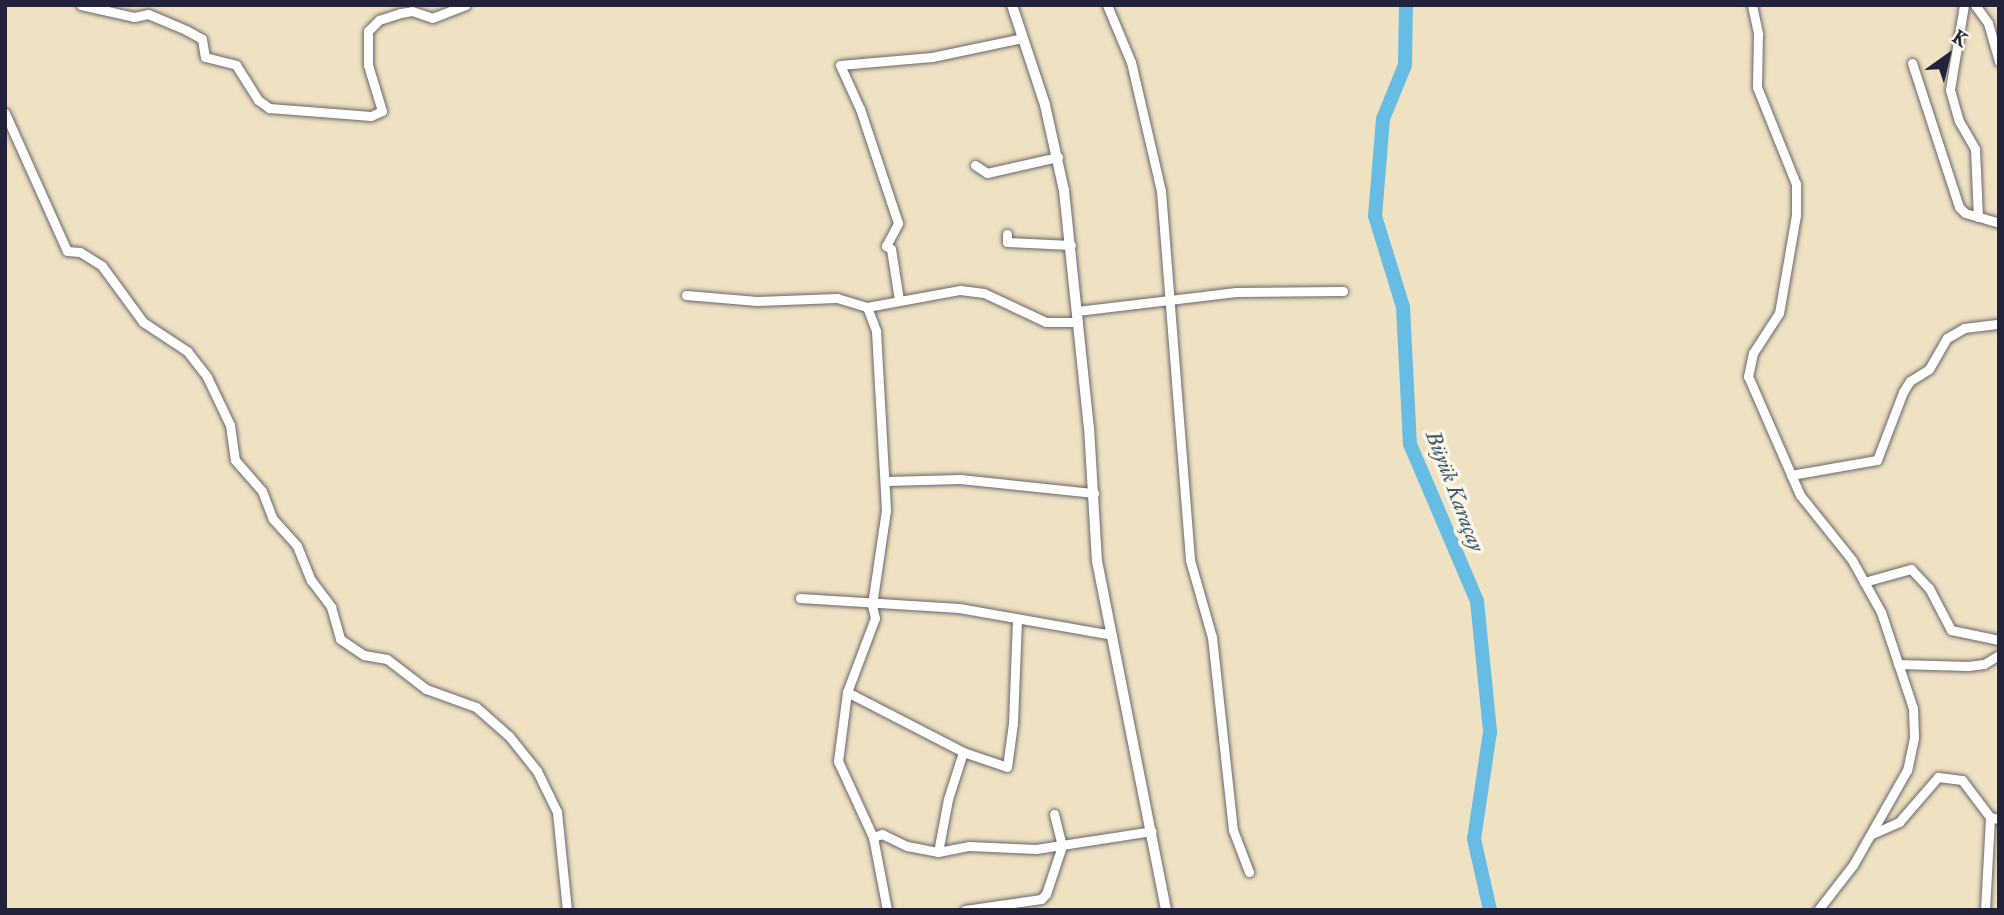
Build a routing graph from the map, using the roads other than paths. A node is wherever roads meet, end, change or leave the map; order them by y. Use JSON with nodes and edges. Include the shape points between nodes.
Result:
{"nodes":[{"id":1,"x":81,"y":5,"type":"edge"},
{"id":2,"x":466,"y":5,"type":"edge"},
{"id":3,"x":1012,"y":5,"type":"edge"},
{"id":4,"x":1107,"y":5,"type":"edge"},
{"id":5,"x":1752,"y":5,"type":"edge"},
{"id":6,"x":1964,"y":5,"type":"edge"},
{"id":7,"x":1975,"y":5,"type":"edge"},
{"id":8,"x":1021,"y":38,"type":"junction"},
{"id":9,"x":1999,"y":61,"type":"edge"},
{"id":10,"x":1912,"y":63,"type":"dead end"},
{"id":11,"x":5,"y":113,"type":"edge"},
{"id":12,"x":1058,"y":157,"type":"junction"},
{"id":13,"x":975,"y":164,"type":"dead end"},
{"id":14,"x":1978,"y":217,"type":"junction"},
{"id":15,"x":1999,"y":223,"type":"edge"},
{"id":16,"x":1007,"y":234,"type":"dead end"},
{"id":17,"x":1070,"y":245,"type":"junction"},
{"id":18,"x":1343,"y":291,"type":"dead end"},
{"id":19,"x":685,"y":295,"type":"dead end"},
{"id":20,"x":1170,"y":298,"type":"junction"},
{"id":21,"x":899,"y":300,"type":"junction"},
{"id":22,"x":867,"y":307,"type":"junction"},
{"id":23,"x":1077,"y":317,"type":"junction"},
{"id":24,"x":1999,"y":324,"type":"edge"},
{"id":25,"x":1791,"y":475,"type":"junction"},
{"id":26,"x":887,"y":481,"type":"junction"},
{"id":27,"x":1094,"y":493,"type":"junction"},
{"id":28,"x":1864,"y":582,"type":"junction"},
{"id":29,"x":800,"y":598,"type":"dead end"},
{"id":30,"x":872,"y":605,"type":"junction"},
{"id":31,"x":1017,"y":619,"type":"junction"},
{"id":32,"x":1112,"y":635,"type":"junction"},
{"id":33,"x":1999,"y":640,"type":"edge"},
{"id":34,"x":1999,"y":655,"type":"edge"},
{"id":35,"x":1898,"y":664,"type":"junction"},
{"id":36,"x":847,"y":692,"type":"junction"},
{"id":37,"x":963,"y":752,"type":"junction"},
{"id":38,"x":1054,"y":814,"type":"dead end"},
{"id":39,"x":1994,"y":818,"type":"edge"},
{"id":40,"x":1152,"y":831,"type":"junction"},
{"id":41,"x":1871,"y":835,"type":"junction"},
{"id":42,"x":873,"y":837,"type":"junction"},
{"id":43,"x":1062,"y":846,"type":"junction"},
{"id":44,"x":938,"y":852,"type":"junction"},
{"id":45,"x":1249,"y":872,"type":"dead end"},
{"id":46,"x":567,"y":910,"type":"edge"},
{"id":47,"x":887,"y":910,"type":"edge"},
{"id":48,"x":965,"y":910,"type":"edge"},
{"id":49,"x":1166,"y":910,"type":"edge"},
{"id":50,"x":1818,"y":910,"type":"edge"},
{"id":51,"x":1985,"y":910,"type":"edge"}],
"edges":[{"from":1,"to":2,"type":"street","via":[[134,17],[148,13],[186,30],[202,39],[205,57],[236,65],[258,100],[269,108],[371,116],[382,111],[368,65],[368,31],[379,20],[401,13],[412,11],[432,18]]},
{"from":3,"to":8,"type":"street"},
{"from":4,"to":20,"type":"street","via":[[1130,62],[1161,191]]},
{"from":5,"to":25,"type":"street","via":[[1758,34],[1757,87],[1796,184],[1796,215],[1779,313],[1753,353],[1748,376]]},
{"from":6,"to":14,"type":"street","via":[[1950,90],[1959,121],[1975,149]]},
{"from":7,"to":9,"type":"street","via":[[1988,23]]},
{"from":8,"to":12,"type":"street"},
{"from":8,"to":21,"type":"street","via":[[932,57],[840,65],[860,109],[898,223],[886,246],[891,248],[892,278]]},
{"from":10,"to":14,"type":"street","via":[[1959,207]]},
{"from":11,"to":46,"type":"street","via":[[66,251],[80,252],[102,266],[143,322],[187,351],[206,377],[229,425],[236,460],[262,491],[273,519],[297,546],[311,580],[331,607],[340,639],[364,655],[387,659],[426,689],[476,708],[509,736],[537,771],[557,813]]},
{"from":12,"to":13,"type":"street","via":[[987,173]]},
{"from":12,"to":17,"type":"street"},
{"from":14,"to":15,"type":"street"},
{"from":16,"to":17,"type":"street","via":[[1007,242]]},
{"from":17,"to":23,"type":"street"},
{"from":18,"to":20,"type":"street"},
{"from":19,"to":22,"type":"street","via":[[757,301],[837,298]]},
{"from":20,"to":23,"type":"street"},
{"from":20,"to":45,"type":"street","via":[[1190,560],[1212,637],[1233,830]]},
{"from":21,"to":22,"type":"street"},
{"from":21,"to":23,"type":"street","via":[[971,291],[1046,322]]},
{"from":22,"to":26,"type":"street","via":[[876,331]]},
{"from":23,"to":27,"type":"street"},
{"from":24,"to":25,"type":"street","via":[[1964,328],[1947,338],[1929,369],[1910,381],[1903,393],[1877,460]]},
{"from":25,"to":28,"type":"street","via":[[1800,495]]},
{"from":26,"to":27,"type":"street","via":[[960,479]]},
{"from":26,"to":30,"type":"street"},
{"from":27,"to":32,"type":"street","via":[[1097,561]]},
{"from":28,"to":33,"type":"street","via":[[1911,569],[1929,587],[1951,630]]},
{"from":28,"to":35,"type":"street","via":[[1881,612]]},
{"from":29,"to":30,"type":"street"},
{"from":30,"to":31,"type":"street","via":[[959,608]]},
{"from":30,"to":36,"type":"street","via":[[872,631]]},
{"from":31,"to":32,"type":"street"},
{"from":31,"to":37,"type":"street","via":[[1007,767]]},
{"from":32,"to":40,"type":"street"},
{"from":34,"to":35,"type":"street","via":[[1968,666]]},
{"from":35,"to":41,"type":"street","via":[[1913,708],[1914,738],[1907,770]]},
{"from":36,"to":37,"type":"street"},
{"from":36,"to":42,"type":"street","via":[[838,761]]},
{"from":37,"to":44,"type":"street"},
{"from":38,"to":43,"type":"street"},
{"from":39,"to":41,"type":"street","via":[[1968,785],[1952,776],[1938,777],[1899,822]]},
{"from":39,"to":51,"type":"street"},
{"from":40,"to":43,"type":"street"},
{"from":40,"to":49,"type":"street"},
{"from":41,"to":50,"type":"street"},
{"from":42,"to":44,"type":"street","via":[[882,834],[907,846]]},
{"from":42,"to":47,"type":"street"},
{"from":43,"to":44,"type":"street","via":[[970,846]]},
{"from":43,"to":48,"type":"street","via":[[1041,899]]}]}
